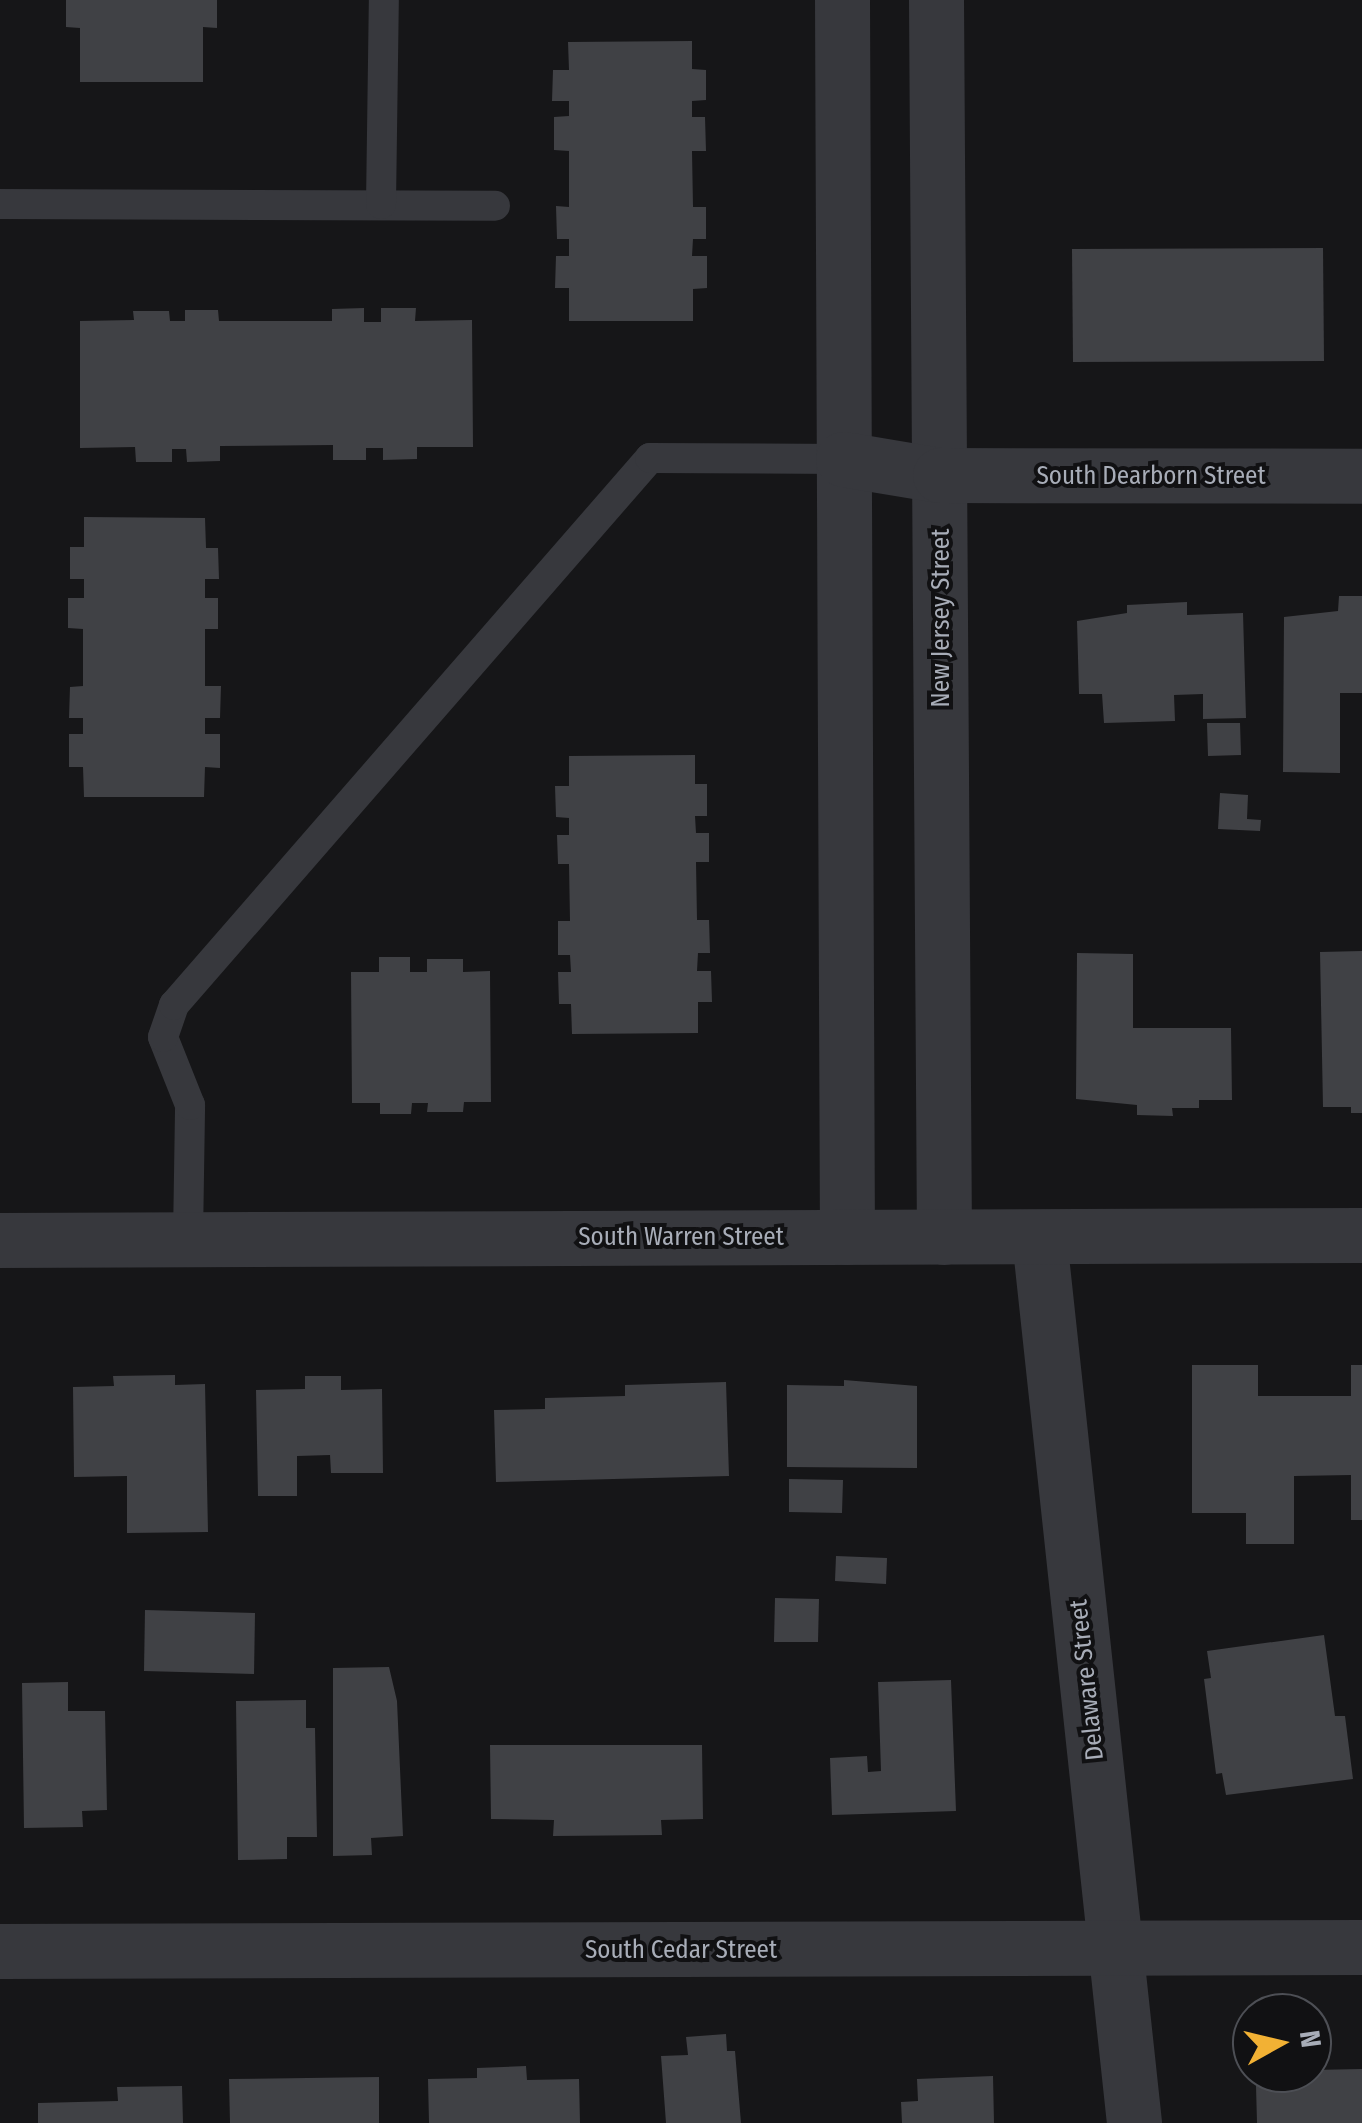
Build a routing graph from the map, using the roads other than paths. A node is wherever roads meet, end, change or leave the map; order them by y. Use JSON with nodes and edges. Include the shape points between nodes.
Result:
{"nodes":[{"id":1,"x":384,"y":0,"type":"edge"},
{"id":2,"x":842,"y":0,"type":"edge"},
{"id":3,"x":936,"y":0,"type":"edge"},
{"id":4,"x":0,"y":204,"type":"edge"},
{"id":5,"x":381,"y":204,"type":"junction"},
{"id":6,"x":495,"y":206,"type":"dead end"},
{"id":7,"x":843,"y":460,"type":"junction"},
{"id":8,"x":940,"y":476,"type":"junction"},
{"id":9,"x":1362,"y":476,"type":"edge"},
{"id":10,"x":1362,"y":1235,"type":"edge"},
{"id":11,"x":848,"y":1236,"type":"junction"},
{"id":12,"x":944,"y":1237,"type":"junction"},
{"id":13,"x":188,"y":1238,"type":"junction"},
{"id":14,"x":1039,"y":1238,"type":"junction"},
{"id":15,"x":0,"y":1240,"type":"edge"},
{"id":16,"x":1362,"y":1947,"type":"edge"},
{"id":17,"x":1116,"y":1950,"type":"junction"},
{"id":18,"x":0,"y":1951,"type":"edge"},
{"id":19,"x":1134,"y":2123,"type":"edge"}],
"edges":[{"from":1,"to":5,"type":"lane"},
{"from":2,"to":7,"type":"street"},
{"from":3,"to":8,"type":"street","name":"New Jersey Street"},
{"from":4,"to":5,"type":"lane"},
{"from":5,"to":6,"type":"lane"},
{"from":7,"to":8,"type":"street","name":"South Dearborn Street"},
{"from":7,"to":11,"type":"street"},
{"from":7,"to":13,"type":"lane","via":[[650,458],[174,1005],[163,1037],[190,1105]]},
{"from":8,"to":9,"type":"street","name":"South Dearborn Street"},
{"from":8,"to":12,"type":"street","name":"New Jersey Street"},
{"from":10,"to":14,"type":"street","name":"South Warren Street"},
{"from":11,"to":12,"type":"street","name":"South Warren Street"},
{"from":11,"to":13,"type":"street","name":"South Warren Street"},
{"from":12,"to":14,"type":"street","name":"South Warren Street"},
{"from":13,"to":15,"type":"street","name":"South Warren Street"},
{"from":14,"to":17,"type":"street","name":"Delaware Street"},
{"from":16,"to":17,"type":"street","name":"South Cedar Street"},
{"from":17,"to":18,"type":"street","name":"South Cedar Street"},
{"from":17,"to":19,"type":"street","name":"Delaware Street"}]}
